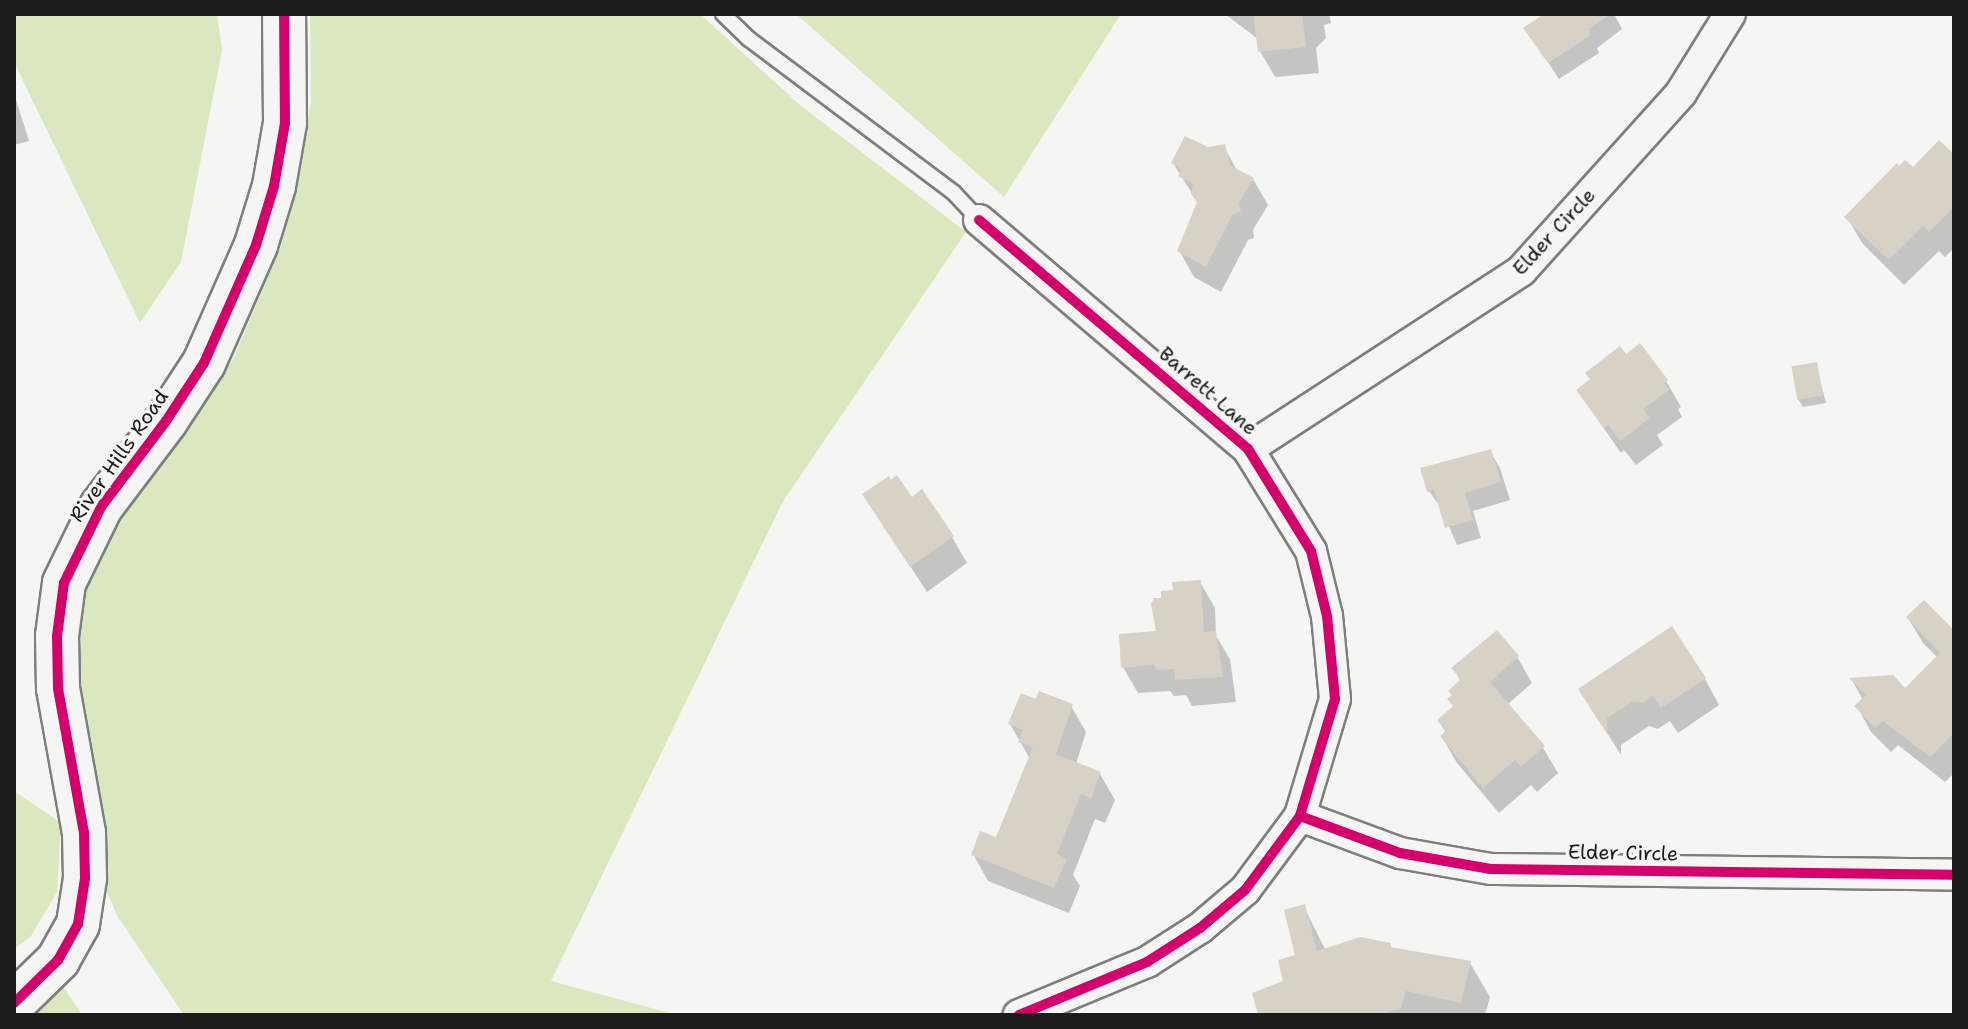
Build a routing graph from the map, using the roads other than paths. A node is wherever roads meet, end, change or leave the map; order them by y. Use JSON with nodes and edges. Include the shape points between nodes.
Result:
{"nodes":[{"id":1,"x":284,"y":14,"type":"edge"},
{"id":2,"x":723,"y":14,"type":"edge"},
{"id":3,"x":1730,"y":14,"type":"edge"},
{"id":4,"x":979,"y":220,"type":"joint"},
{"id":5,"x":1248,"y":449,"type":"junction"},
{"id":6,"x":1300,"y":816,"type":"junction"},
{"id":7,"x":1954,"y":875,"type":"edge"},
{"id":8,"x":14,"y":1003,"type":"edge"},
{"id":9,"x":1019,"y":1015,"type":"edge"}],
"edges":[{"from":1,"to":8,"type":"street","name":"River Hills Road","via":[[285,123],[256,245],[204,363],[101,507],[64,583],[58,688],[84,833],[85,878],[78,924],[58,960]]},
{"from":2,"to":4,"type":"lane","via":[[954,193]]},
{"from":3,"to":5,"type":"street","name":"Elder Circle","via":[[1681,93],[1521,271]]},
{"from":4,"to":5,"type":"street","name":"Barrett Lane"},
{"from":5,"to":6,"type":"street","name":"Barrett Lane","via":[[1311,551],[1327,616],[1335,699]]},
{"from":6,"to":7,"type":"street","name":"Elder Circle","via":[[1400,853],[1491,869]]},
{"from":6,"to":9,"type":"street","name":"Barrett Lane","via":[[1245,890],[1200,928],[1147,962]]}]}
